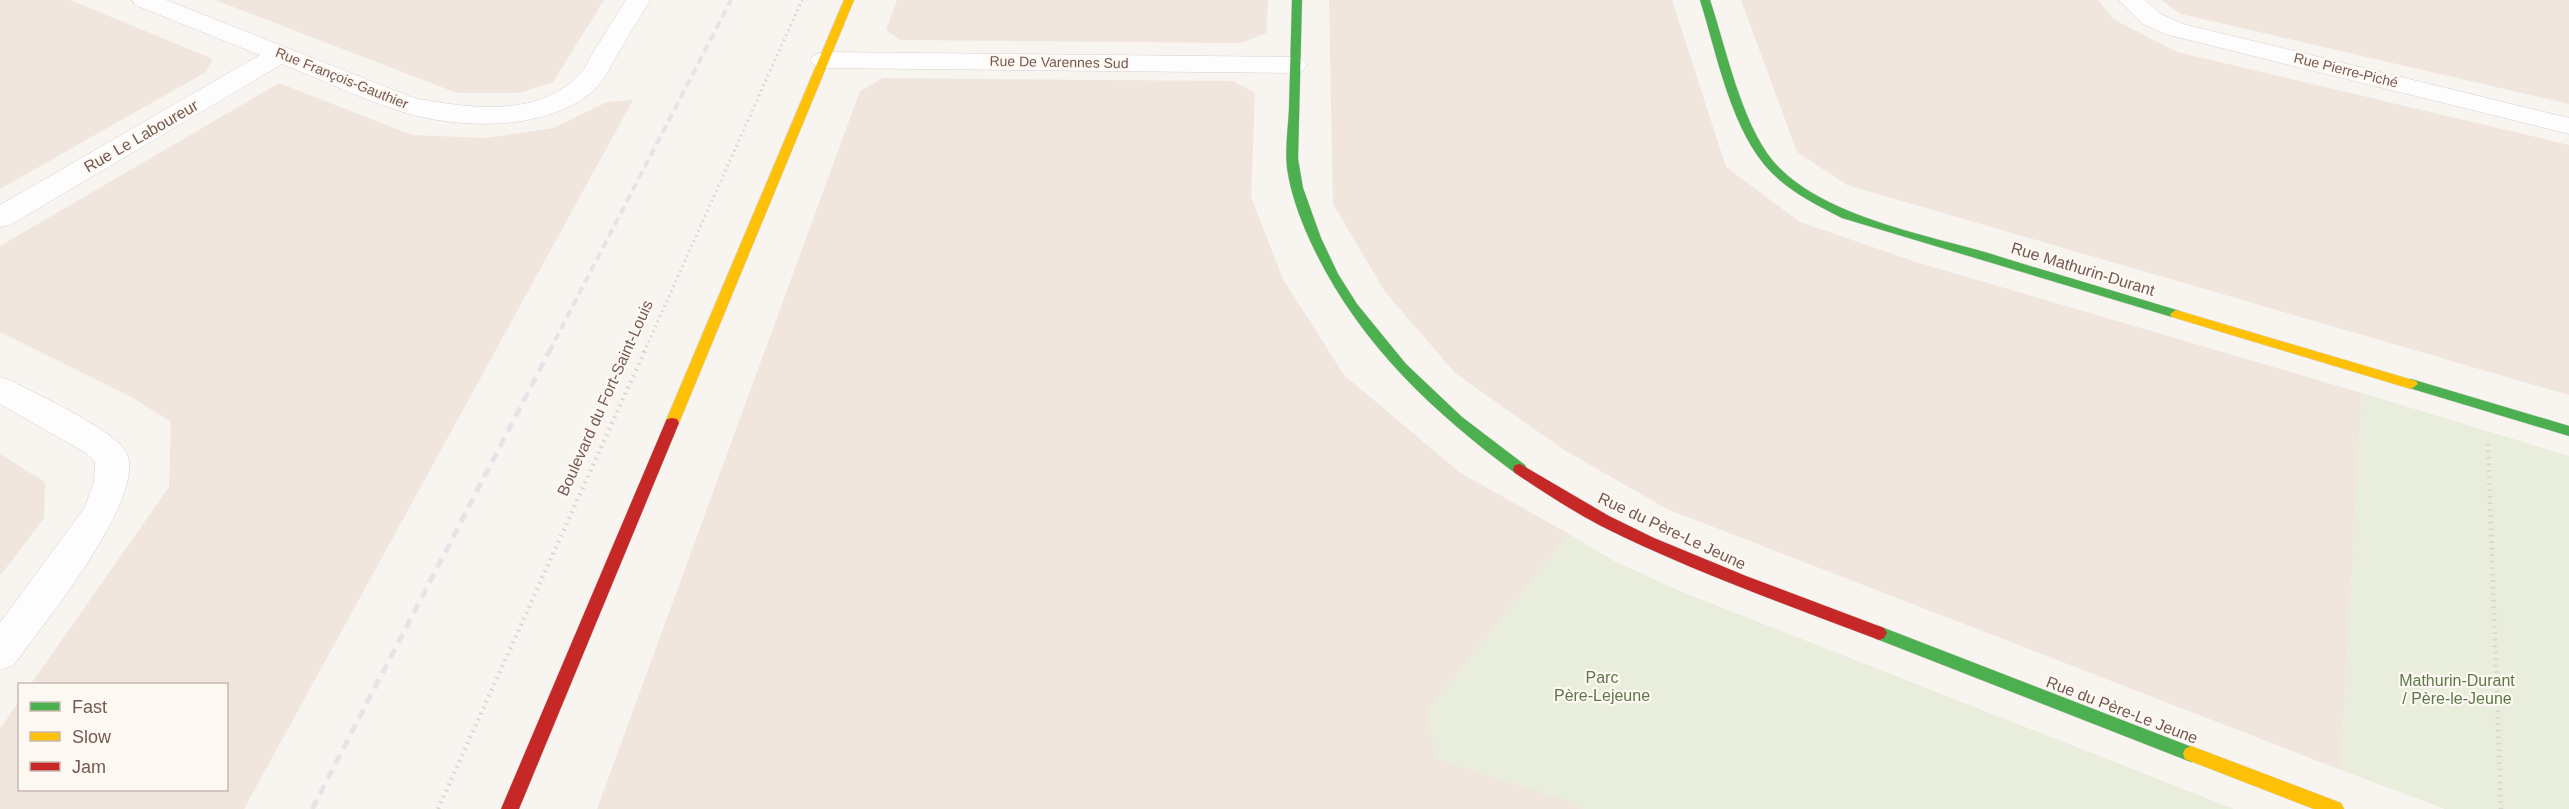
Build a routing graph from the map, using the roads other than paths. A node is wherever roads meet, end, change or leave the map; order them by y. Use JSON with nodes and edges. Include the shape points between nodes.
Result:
{"nodes":[{"id":1,"x":144,"y":0,"type":"edge"},
{"id":2,"x":638,"y":0,"type":"edge"},
{"id":3,"x":849,"y":0,"type":"edge"},
{"id":4,"x":1297,"y":0,"type":"edge"},
{"id":5,"x":1705,"y":0,"type":"edge"},
{"id":6,"x":2131,"y":0,"type":"edge"},
{"id":7,"x":281,"y":54,"type":"junction"},
{"id":8,"x":823,"y":60,"type":"junction"},
{"id":9,"x":1294,"y":65,"type":"junction"},
{"id":10,"x":2569,"y":126,"type":"edge"},
{"id":11,"x":0,"y":218,"type":"edge"},
{"id":12,"x":0,"y":389,"type":"edge"},
{"id":13,"x":2569,"y":430,"type":"edge"},
{"id":14,"x":0,"y":653,"type":"edge"},
{"id":15,"x":510,"y":809,"type":"edge"},
{"id":16,"x":2335,"y":809,"type":"edge"}],
"edges":[{"from":1,"to":7,"type":"street","name":"Rue François-Gauthier"},
{"from":2,"to":7,"type":"street","name":"Rue François-Gauthier","via":[[589,81],[570,96],[515,114],[445,113],[407,105]]},
{"from":3,"to":8,"type":"street"},
{"from":4,"to":9,"type":"street","name":"Rue du Père-Le Jeune"},
{"from":5,"to":13,"type":"street","name":"Rue Mathurin-Durant","via":[[1747,127],[1769,163],[1805,194],[1846,215]]},
{"from":6,"to":10,"type":"street","name":"Rue Pierre-Piché","via":[[2152,19],[2174,29]]},
{"from":7,"to":11,"type":"street","name":"Rue Le Laboureur"},
{"from":8,"to":9,"type":"street","name":"Rue De Varennes Sud"},
{"from":8,"to":15,"type":"street"},
{"from":9,"to":16,"type":"street","name":"Rue du Père-Le Jeune","via":[[1292,161],[1308,227],[1325,267],[1382,350],[1424,393],[1520,469],[1571,502],[1700,564]]},
{"from":12,"to":14,"type":"street","via":[[98,444],[112,458],[111,481],[101,511]]}]}
